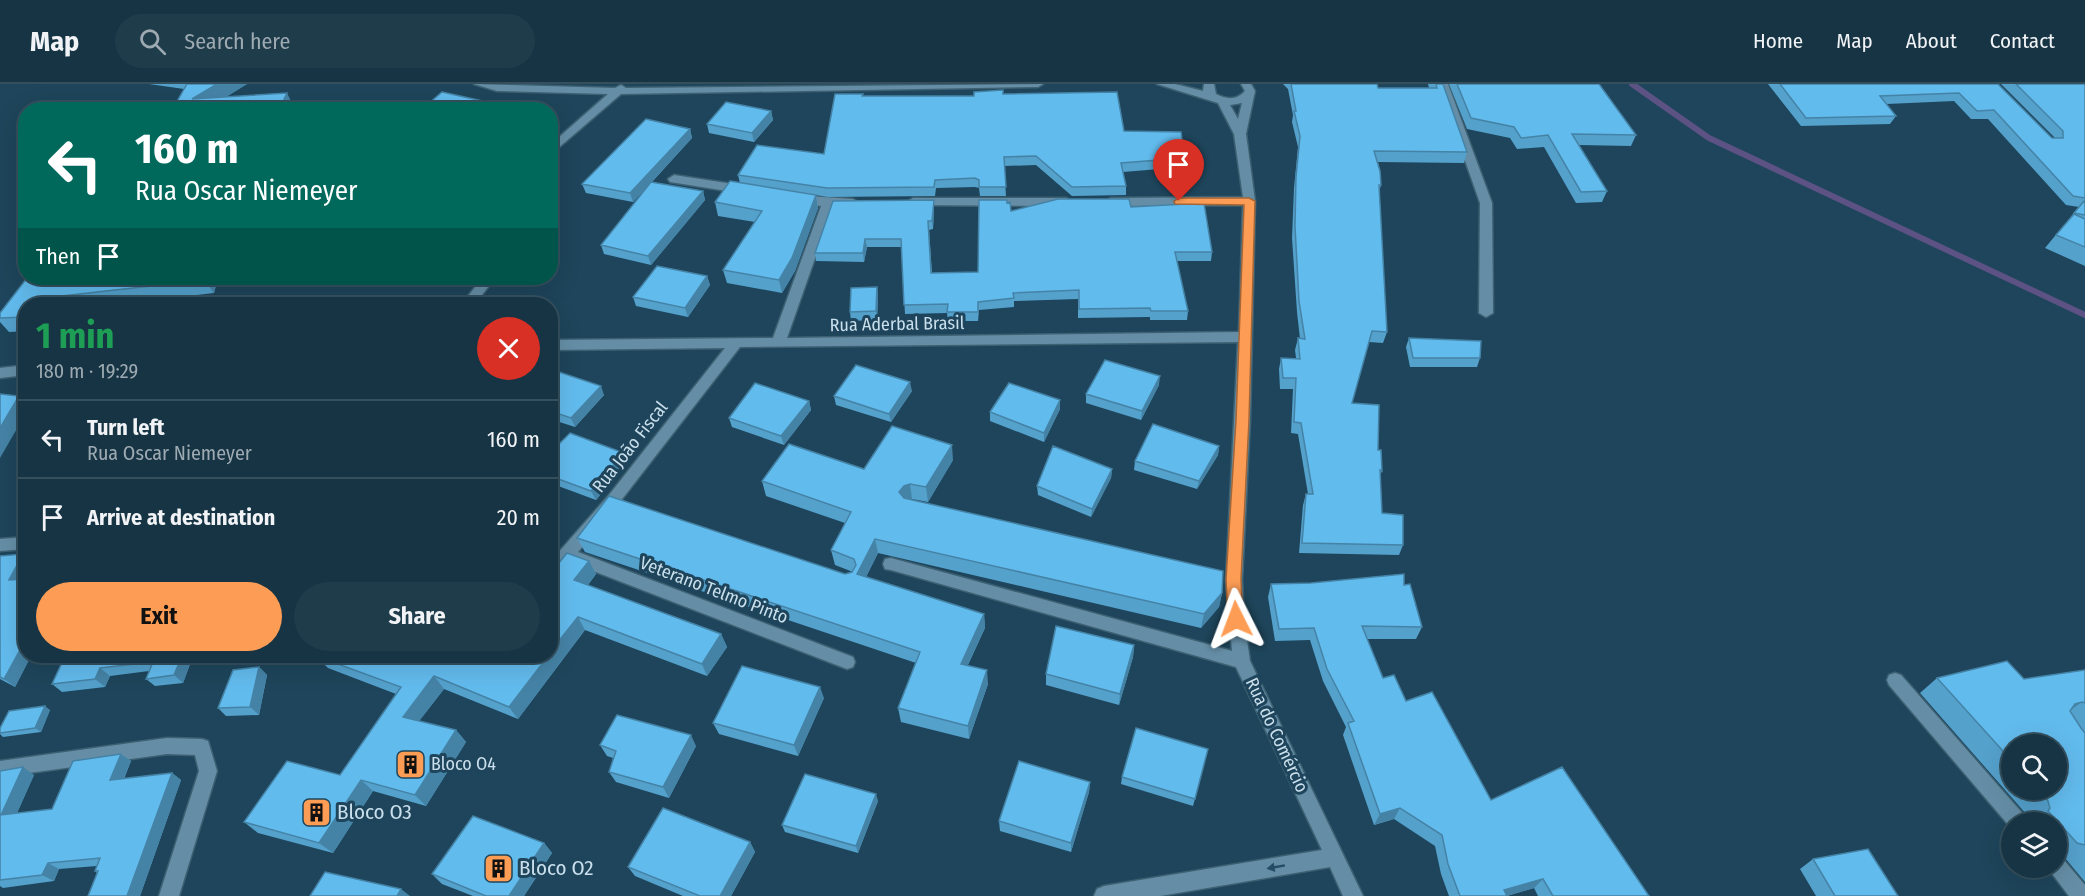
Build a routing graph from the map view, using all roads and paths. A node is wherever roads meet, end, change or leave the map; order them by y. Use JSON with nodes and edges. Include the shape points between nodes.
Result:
{"nodes":[{"id":1,"x":479,"y":84,"type":"edge"},
{"id":2,"x":629,"y":84,"type":"edge"},
{"id":3,"x":1038,"y":84,"type":"edge"},
{"id":4,"x":1162,"y":84,"type":"edge"},
{"id":5,"x":1443,"y":84,"type":"edge"},
{"id":6,"x":875,"y":85,"type":"edge"},
{"id":7,"x":938,"y":85,"type":"edge"},
{"id":8,"x":566,"y":87,"type":"edge"},
{"id":9,"x":1248,"y":89,"type":"edge"},
{"id":10,"x":1210,"y":90,"type":"edge"},
{"id":11,"x":617,"y":91,"type":"junction"},
{"id":12,"x":1223,"y":101,"type":"junction"},
{"id":13,"x":1240,"y":134,"type":"junction"},
{"id":14,"x":558,"y":145,"type":"edge"},
{"id":15,"x":674,"y":178,"type":"dead end"},
{"id":16,"x":762,"y":192,"type":"edge"},
{"id":17,"x":784,"y":196,"type":"edge"},
{"id":18,"x":1249,"y":201,"type":"junction"},
{"id":19,"x":863,"y":202,"type":"edge"},
{"id":20,"x":898,"y":202,"type":"edge"},
{"id":21,"x":1074,"y":202,"type":"edge"},
{"id":22,"x":1097,"y":202,"type":"edge"},
{"id":23,"x":828,"y":203,"type":"junction"},
{"id":24,"x":483,"y":285,"type":"edge"},
{"id":25,"x":474,"y":297,"type":"edge"},
{"id":26,"x":1486,"y":313,"type":"dead end"},
{"id":27,"x":1244,"y":337,"type":"junction"},
{"id":28,"x":737,"y":342,"type":"junction"},
{"id":29,"x":778,"y":343,"type":"junction"},
{"id":30,"x":558,"y":345,"type":"edge"},
{"id":31,"x":18,"y":371,"type":"edge"},
{"id":32,"x":0,"y":373,"type":"edge"},
{"id":33,"x":18,"y":544,"type":"edge"},
{"id":34,"x":0,"y":545,"type":"edge"},
{"id":35,"x":566,"y":554,"type":"junction"},
{"id":36,"x":558,"y":564,"type":"edge"},
{"id":37,"x":891,"y":564,"type":"edge"},
{"id":38,"x":1242,"y":661,"type":"junction"},
{"id":39,"x":847,"y":662,"type":"dead end"},
{"id":40,"x":1895,"y":680,"type":"dead end"},
{"id":41,"x":0,"y":769,"type":"edge"},
{"id":42,"x":2009,"y":812,"type":"edge"},
{"id":43,"x":1334,"y":857,"type":"junction"},
{"id":44,"x":2066,"y":878,"type":"edge"},
{"id":45,"x":169,"y":896,"type":"edge"},
{"id":46,"x":1104,"y":896,"type":"edge"},
{"id":47,"x":1353,"y":896,"type":"edge"},
{"id":48,"x":2082,"y":896,"type":"edge"}],
"edges":[{"from":1,"to":8,"type":"street","via":[[497,88]]},
{"from":2,"to":11,"type":"street"},
{"from":3,"to":7,"type":"street"},
{"from":4,"to":10,"type":"street"},
{"from":5,"to":26,"type":"street","via":[[1486,203]]},
{"from":6,"to":7,"type":"street"},
{"from":6,"to":11,"type":"street"},
{"from":8,"to":11,"type":"street"},
{"from":9,"to":12,"type":"street","via":[[1236,102]]},
{"from":9,"to":13,"type":"street","name":"Rua do Comércio"},
{"from":10,"to":12,"type":"street"},
{"from":11,"to":14,"type":"street"},
{"from":12,"to":13,"type":"street","name":"Rua do Comércio"},
{"from":13,"to":18,"type":"street","name":"Rua do Comércio"},
{"from":15,"to":16,"type":"street"},
{"from":17,"to":23,"type":"street"},
{"from":18,"to":22,"type":"street"},
{"from":18,"to":27,"type":"street","name":"Rua do Comércio"},
{"from":19,"to":23,"type":"street"},
{"from":20,"to":21,"type":"street"},
{"from":23,"to":29,"type":"street"},
{"from":24,"to":25,"type":"street"},
{"from":27,"to":29,"type":"street","name":"Rua Aderbal Brasil"},
{"from":27,"to":38,"type":"street","name":"Rua do Comércio","via":[[1243,420],[1228,578]]},
{"from":28,"to":29,"type":"street","name":"Rua Aderbal Brasil"},
{"from":28,"to":30,"type":"street","name":"Rua Aderbal Brasil"},
{"from":28,"to":35,"type":"street","name":"Rua João Fiscal","via":[[620,501]]},
{"from":31,"to":32,"type":"street"},
{"from":33,"to":34,"type":"street"},
{"from":35,"to":36,"type":"street","name":"Rua João Fiscal"},
{"from":35,"to":39,"type":"street","name":"Veterano Telmo Pinto"},
{"from":37,"to":38,"type":"street"},
{"from":38,"to":43,"type":"street","name":"Rua do Comércio"},
{"from":40,"to":42,"type":"street"},
{"from":41,"to":45,"type":"street","via":[[167,746],[202,747],[208,771]]},
{"from":43,"to":46,"type":"street","one_way":true},
{"from":43,"to":47,"type":"street","name":"Rua do Comércio"},
{"from":44,"to":48,"type":"street"}]}
